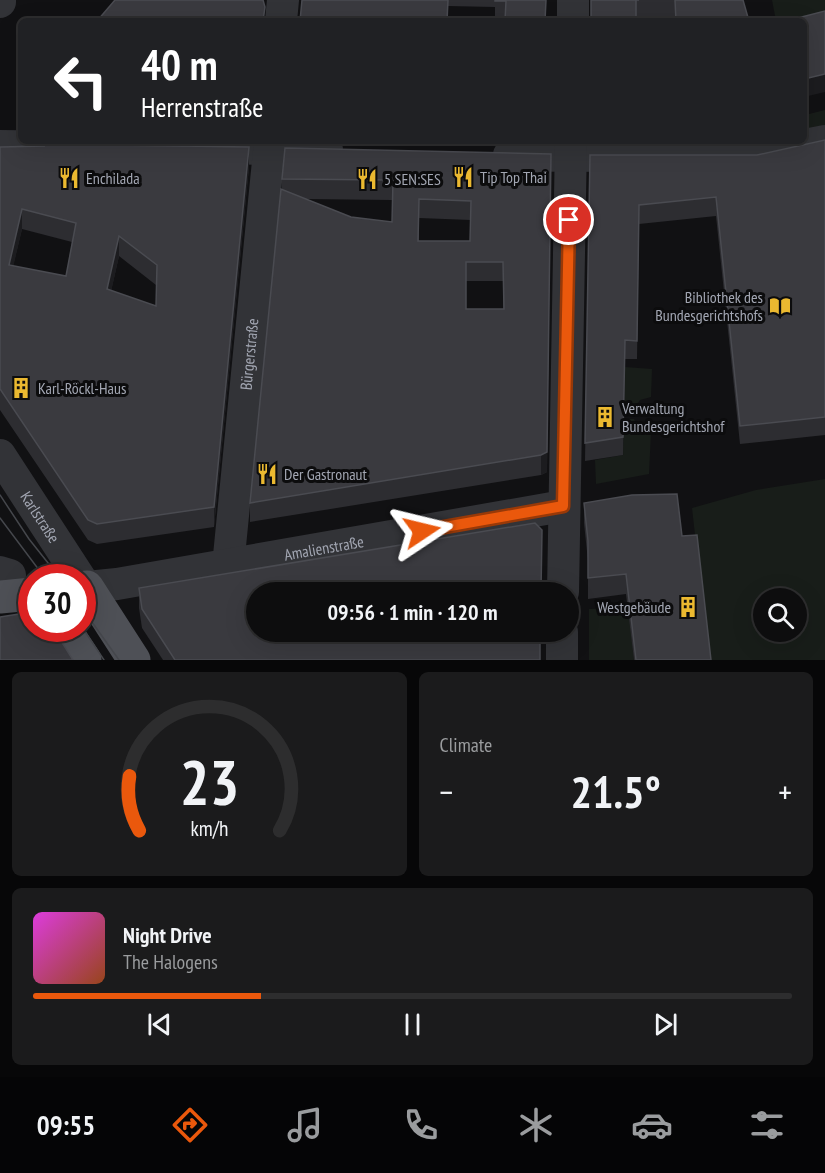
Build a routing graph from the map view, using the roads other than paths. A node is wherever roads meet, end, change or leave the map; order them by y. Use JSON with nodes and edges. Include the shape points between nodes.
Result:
{"nodes":[{"id":1,"x":283,"y":0,"type":"edge"},
{"id":2,"x":573,"y":0,"type":"edge"},
{"id":3,"x":281,"y":18,"type":"edge"},
{"id":4,"x":573,"y":18,"type":"edge"},
{"id":5,"x":825,"y":141,"type":"edge"},
{"id":6,"x":269,"y":145,"type":"edge"},
{"id":7,"x":0,"y":146,"type":"edge"},
{"id":8,"x":115,"y":147,"type":"edge"},
{"id":9,"x":174,"y":148,"type":"edge"},
{"id":10,"x":571,"y":149,"type":"edge"},
{"id":11,"x":350,"y":151,"type":"edge"},
{"id":12,"x":478,"y":154,"type":"edge"},
{"id":13,"x":0,"y":455,"type":"edge"},
{"id":14,"x":563,"y":506,"type":"junction"},
{"id":15,"x":71,"y":564,"type":"edge"},
{"id":16,"x":228,"y":566,"type":"junction"},
{"id":17,"x":96,"y":581,"type":"edge"},
{"id":18,"x":562,"y":582,"type":"edge"},
{"id":19,"x":96,"y":603,"type":"edge"},
{"id":20,"x":73,"y":642,"type":"edge"},
{"id":21,"x":562,"y":642,"type":"edge"},
{"id":22,"x":85,"y":660,"type":"edge"},
{"id":23,"x":134,"y":660,"type":"edge"},
{"id":24,"x":562,"y":660,"type":"edge"}],
"edges":[{"from":1,"to":3,"type":"street"},
{"from":2,"to":4,"type":"street"},
{"from":5,"to":10,"type":"street","via":[[758,154]]},
{"from":6,"to":9,"type":"street"},
{"from":6,"to":11,"type":"street"},
{"from":6,"to":16,"type":"street","name":"Bürgerstraße"},
{"from":7,"to":8,"type":"street"},
{"from":10,"to":12,"type":"street"},
{"from":10,"to":14,"type":"street"},
{"from":13,"to":15,"type":"street","name":"Karlstraße"},
{"from":14,"to":16,"type":"street","name":"Amalienstraße"},
{"from":14,"to":18,"type":"street"},
{"from":16,"to":17,"type":"street","name":"Amalienstraße"},
{"from":19,"to":23,"type":"main road","name":"Karlstraße"},
{"from":20,"to":22,"type":"main road"},
{"from":21,"to":24,"type":"street"}]}
